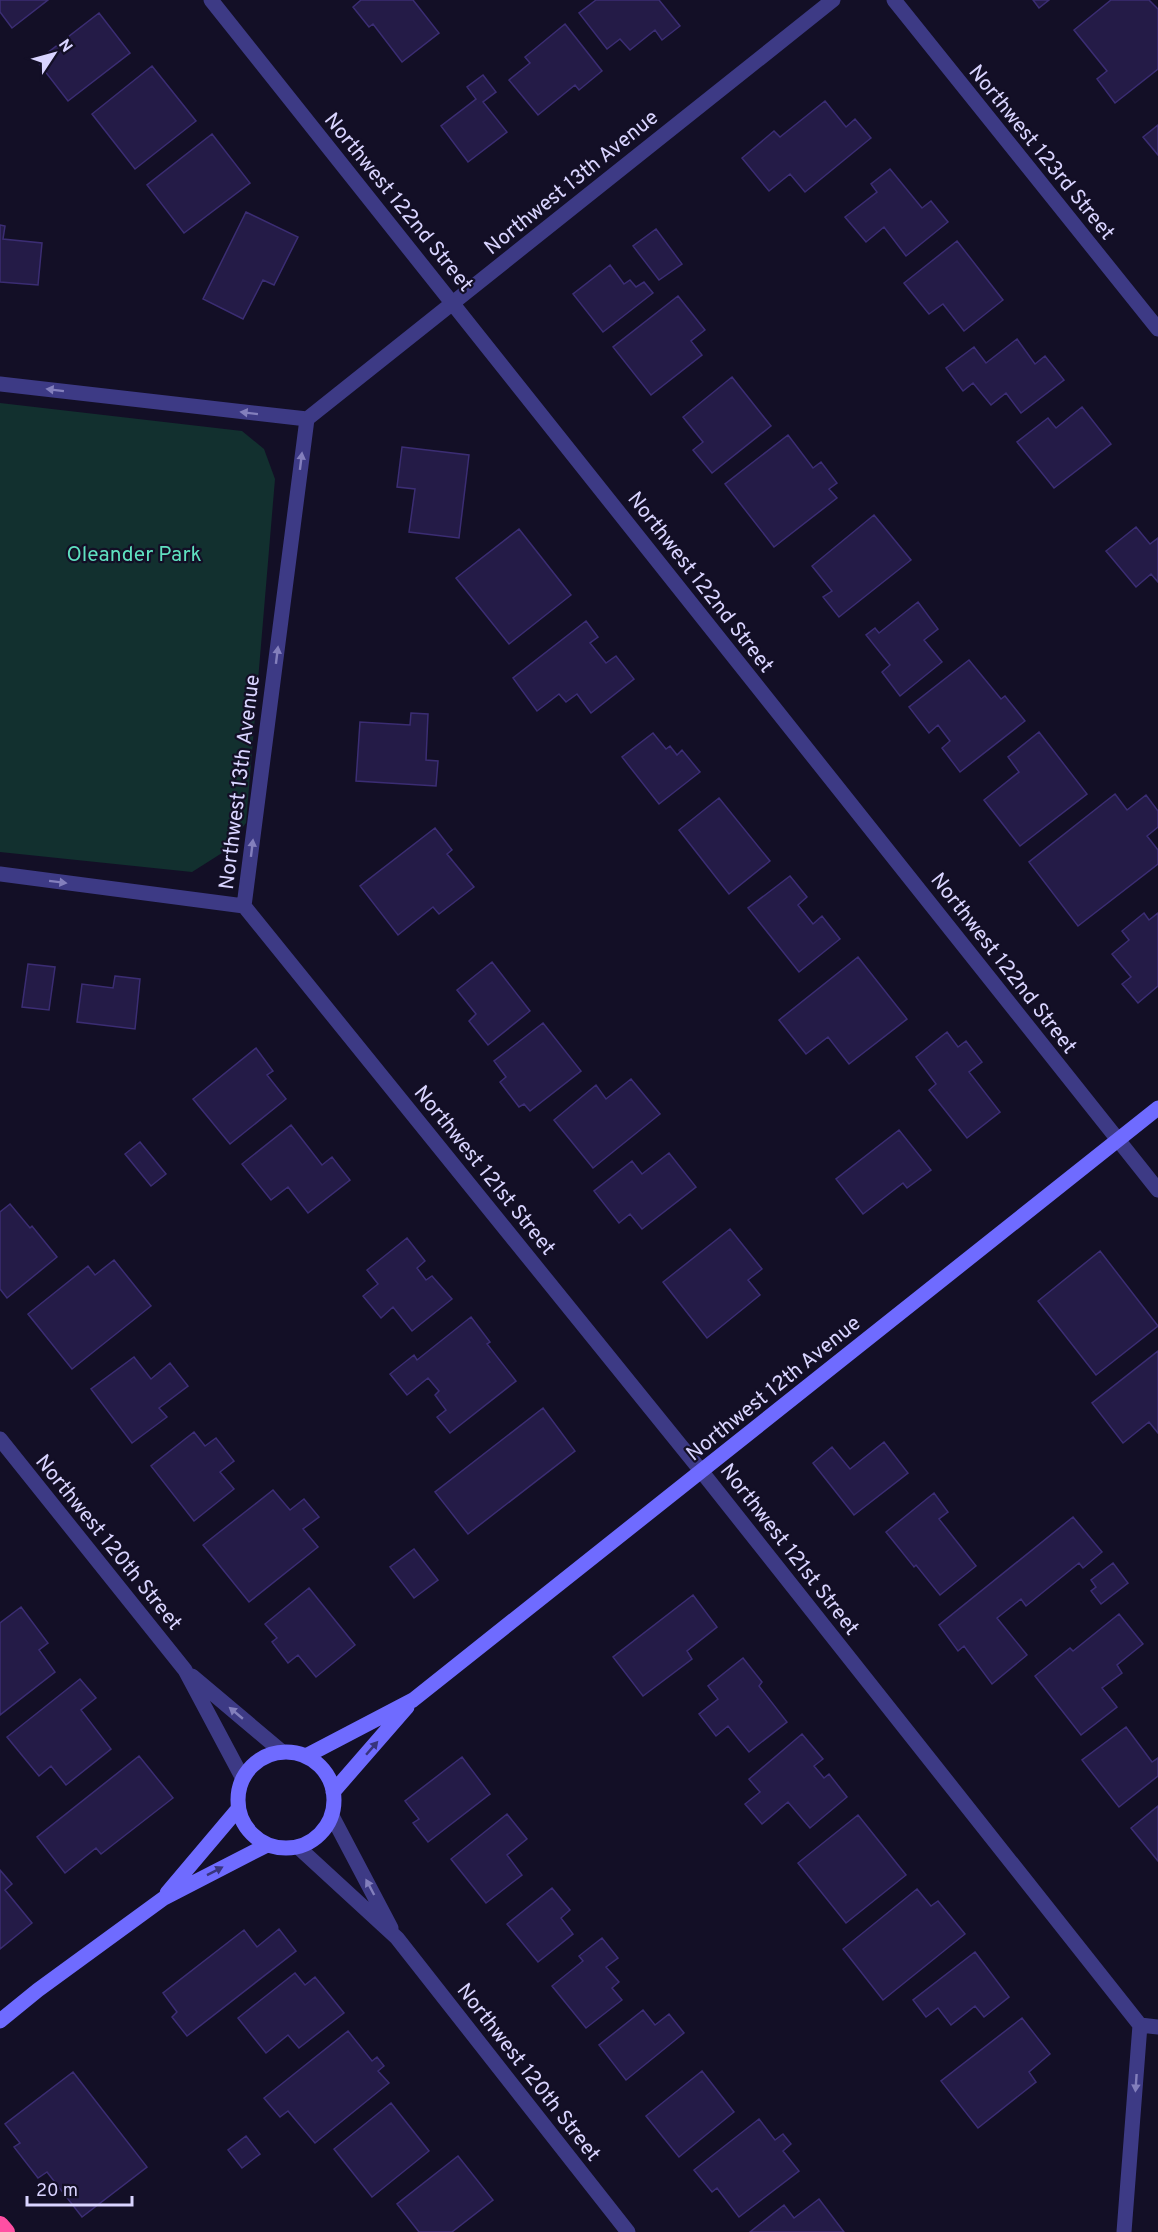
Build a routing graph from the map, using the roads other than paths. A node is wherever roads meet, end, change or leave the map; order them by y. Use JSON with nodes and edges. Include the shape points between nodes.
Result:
{"nodes":[{"id":1,"x":211,"y":0,"type":"edge"},
{"id":2,"x":832,"y":0,"type":"edge"},
{"id":3,"x":894,"y":0,"type":"edge"},
{"id":4,"x":453,"y":303,"type":"junction"},
{"id":5,"x":1158,"y":329,"type":"edge"},
{"id":6,"x":0,"y":384,"type":"edge"},
{"id":7,"x":307,"y":419,"type":"junction"},
{"id":8,"x":0,"y":874,"type":"edge"},
{"id":9,"x":244,"y":906,"type":"junction"},
{"id":10,"x":1158,"y":1108,"type":"edge"},
{"id":11,"x":1118,"y":1140,"type":"junction"},
{"id":12,"x":1158,"y":1190,"type":"edge"},
{"id":13,"x":0,"y":1439,"type":"edge"},
{"id":14,"x":702,"y":1472,"type":"junction"},
{"id":15,"x":185,"y":1670,"type":"junction"},
{"id":16,"x":413,"y":1700,"type":"junction"},
{"id":17,"x":281,"y":1751,"type":"junction"},
{"id":18,"x":306,"y":1756,"type":"junction"},
{"id":19,"x":242,"y":1777,"type":"junction"},
{"id":20,"x":333,"y":1792,"type":"junction"},
{"id":21,"x":238,"y":1809,"type":"junction"},
{"id":22,"x":332,"y":1816,"type":"junction"},
{"id":23,"x":267,"y":1845,"type":"junction"},
{"id":24,"x":298,"y":1847,"type":"junction"},
{"id":25,"x":164,"y":1898,"type":"junction"},
{"id":26,"x":397,"y":1938,"type":"junction"},
{"id":27,"x":0,"y":2021,"type":"edge"},
{"id":28,"x":1140,"y":2025,"type":"junction"},
{"id":29,"x":1158,"y":2027,"type":"edge"},
{"id":30,"x":0,"y":2225,"type":"edge"},
{"id":31,"x":6,"y":2232,"type":"edge"},
{"id":32,"x":628,"y":2232,"type":"edge"},
{"id":33,"x":1124,"y":2232,"type":"edge"}],
"edges":[{"from":1,"to":4,"type":"street","name":"Northwest 122nd Street"},
{"from":2,"to":4,"type":"street","name":"Northwest 13th Avenue"},
{"from":3,"to":5,"type":"street","name":"Northwest 123rd Street"},
{"from":4,"to":7,"type":"street","name":"Northwest 13th Avenue"},
{"from":4,"to":11,"type":"street","name":"Northwest 122nd Street"},
{"from":7,"to":6,"type":"street","one_way":true},
{"from":9,"to":7,"type":"street","name":"Northwest 13th Avenue","one_way":true},
{"from":8,"to":9,"type":"street","name":"Northwest 13th Avenue","one_way":true},
{"from":9,"to":14,"type":"street","name":"Northwest 121st Street"},
{"from":10,"to":11,"type":"street","name":"Northwest 12th Avenue"},
{"from":11,"to":12,"type":"street","name":"Northwest 122nd Street"},
{"from":11,"to":14,"type":"street","name":"Northwest 12th Avenue"},
{"from":13,"to":15,"type":"street","name":"Northwest 120th Street"},
{"from":14,"to":16,"type":"street","name":"Northwest 12th Avenue"},
{"from":14,"to":28,"type":"street","name":"Northwest 121st Street"},
{"from":17,"to":15,"type":"street","name":"Northwest 120th Street","one_way":true},
{"from":15,"to":19,"type":"street","name":"Northwest 120th Street"},
{"from":16,"to":18,"type":"street","name":"Northwest 12th Avenue"},
{"from":20,"to":16,"type":"street","name":"Northwest 12th Avenue","one_way":true},
{"from":17,"to":18,"type":"street"},
{"from":17,"to":19,"type":"street","via":[[265,1755]]},
{"from":18,"to":20,"type":"street","via":[[325,1770]]},
{"from":19,"to":21,"type":"street"},
{"from":20,"to":22,"type":"street"},
{"from":21,"to":23,"type":"street","via":[[244,1824]]},
{"from":21,"to":25,"type":"street"},
{"from":22,"to":24,"type":"street","via":[[312,1841]]},
{"from":26,"to":22,"type":"street","name":"Northwest 120th Street","one_way":true},
{"from":23,"to":24,"type":"street"},
{"from":25,"to":23,"type":"street","one_way":true},
{"from":24,"to":26,"type":"street","name":"Northwest 120th Street"},
{"from":25,"to":27,"type":"street"},
{"from":26,"to":32,"type":"street","name":"Northwest 120th Street"},
{"from":28,"to":29,"type":"street"},
{"from":28,"to":33,"type":"street","one_way":true},
{"from":30,"to":31,"type":"highway"}]}
